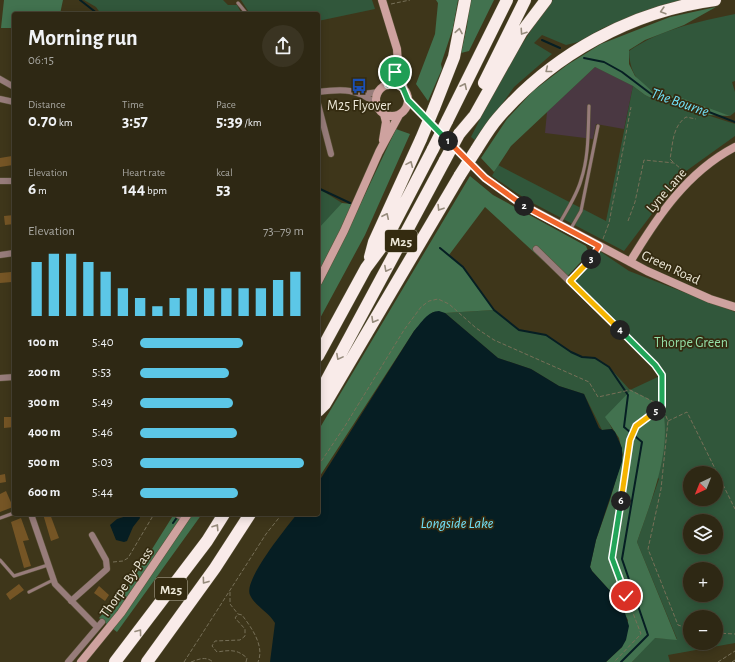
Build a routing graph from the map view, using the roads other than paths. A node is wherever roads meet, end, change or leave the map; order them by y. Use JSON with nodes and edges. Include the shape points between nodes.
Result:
{"nodes":[{"id":1,"x":464,"y":0,"type":"edge"},
{"id":2,"x":507,"y":0,"type":"edge"},
{"id":3,"x":525,"y":0,"type":"edge"},
{"id":4,"x":546,"y":0,"type":"edge"},
{"id":5,"x":715,"y":0,"type":"edge"},
{"id":6,"x":238,"y":3,"type":"dead end"},
{"id":7,"x":383,"y":3,"type":"edge"},
{"id":8,"x":245,"y":12,"type":"edge"},
{"id":9,"x":398,"y":65,"type":"junction"},
{"id":10,"x":0,"y":79,"type":"edge"},
{"id":11,"x":388,"y":85,"type":"junction"},
{"id":12,"x":12,"y":86,"type":"edge"},
{"id":13,"x":404,"y":90,"type":"junction"},
{"id":14,"x":320,"y":92,"type":"edge"},
{"id":15,"x":379,"y":92,"type":"junction"},
{"id":16,"x":363,"y":94,"type":"junction"},
{"id":17,"x":0,"y":99,"type":"edge"},
{"id":18,"x":408,"y":100,"type":"junction"},
{"id":19,"x":12,"y":102,"type":"edge"},
{"id":20,"x":377,"y":105,"type":"junction"},
{"id":21,"x":589,"y":106,"type":"dead end"},
{"id":22,"x":320,"y":112,"type":"edge"},
{"id":23,"x":402,"y":113,"type":"junction"},
{"id":24,"x":384,"y":114,"type":"junction"},
{"id":25,"x":422,"y":114,"type":"junction"},
{"id":26,"x":598,"y":126,"type":"dead end"},
{"id":27,"x":459,"y":134,"type":"junction"},
{"id":28,"x":735,"y":147,"type":"edge"},
{"id":29,"x":379,"y":152,"type":"junction"},
{"id":30,"x":330,"y":154,"type":"dead end"},
{"id":31,"x":0,"y":181,"type":"edge"},
{"id":32,"x":12,"y":181,"type":"edge"},
{"id":33,"x":559,"y":224,"type":"junction"},
{"id":34,"x":570,"y":230,"type":"junction"},
{"id":35,"x":599,"y":246,"type":"junction"},
{"id":36,"x":536,"y":249,"type":"dead end"},
{"id":37,"x":12,"y":252,"type":"edge"},
{"id":38,"x":0,"y":255,"type":"edge"},
{"id":39,"x":630,"y":262,"type":"junction"},
{"id":40,"x":366,"y":268,"type":"junction"},
{"id":41,"x":320,"y":278,"type":"edge"},
{"id":42,"x":570,"y":281,"type":"junction"},
{"id":43,"x":735,"y":307,"type":"edge"},
{"id":44,"x":320,"y":352,"type":"edge"},
{"id":45,"x":655,"y":365,"type":"road end"},
{"id":46,"x":12,"y":377,"type":"edge"},
{"id":47,"x":0,"y":378,"type":"edge"},
{"id":48,"x":320,"y":392,"type":"edge"},
{"id":49,"x":320,"y":409,"type":"edge"},
{"id":50,"x":12,"y":514,"type":"edge"},
{"id":51,"x":32,"y":516,"type":"edge"},
{"id":52,"x":186,"y":516,"type":"edge"},
{"id":53,"x":223,"y":516,"type":"edge"},
{"id":54,"x":249,"y":516,"type":"edge"},
{"id":55,"x":0,"y":518,"type":"edge"},
{"id":56,"x":92,"y":535,"type":"dead end"},
{"id":57,"x":0,"y":560,"type":"edge"},
{"id":58,"x":48,"y":566,"type":"junction"},
{"id":59,"x":52,"y":580,"type":"junction"},
{"id":60,"x":29,"y":592,"type":"dead end"},
{"id":61,"x":71,"y":601,"type":"junction"},
{"id":62,"x":102,"y":622,"type":"dead end"},
{"id":63,"x":97,"y":627,"type":"junction"},
{"id":64,"x":68,"y":662,"type":"edge"},
{"id":65,"x":81,"y":662,"type":"edge"},
{"id":66,"x":115,"y":662,"type":"edge"},
{"id":67,"x":147,"y":662,"type":"edge"}],
"edges":[{"from":40,"to":1,"type":"highway","one_way":true,"bridge":true,"via":[[374,242],[421,139],[454,57]]},
{"from":40,"to":2,"type":"highway","number":"M25","one_way":true,"bridge":true,"via":[[383,245]]},
{"from":3,"to":27,"type":"highway","number":"M25"},
{"from":4,"to":27,"type":"highway","one_way":true,"via":[[521,33],[475,115]]},
{"from":5,"to":49,"type":"highway","one_way":true,"bridge":true,"via":[[664,10],[634,21],[582,47],[558,63],[516,98],[497,119],[460,174]]},
{"from":6,"to":8,"type":"lane"},
{"from":7,"to":9,"type":"main road","via":[[397,49]]},
{"from":9,"to":11,"type":"main road"},
{"from":9,"to":13,"type":"main road"},
{"from":10,"to":12,"type":"street"},
{"from":11,"to":13,"type":"main road","via":[[398,85]]},
{"from":11,"to":15,"type":"main road"},
{"from":13,"to":18,"type":"main road"},
{"from":14,"to":16,"type":"street","via":[[344,90]]},
{"from":15,"to":16,"type":"street"},
{"from":15,"to":20,"type":"main road"},
{"from":16,"to":20,"type":"street"},
{"from":17,"to":19,"type":"street"},
{"from":18,"to":23,"type":"main road"},
{"from":18,"to":25,"type":"main road","name":"Green Road"},
{"from":20,"to":24,"type":"main road"},
{"from":21,"to":33,"type":"lane","via":[[588,147],[584,169],[577,191]]},
{"from":22,"to":30,"type":"street"},
{"from":23,"to":24,"type":"main road","via":[[393,116]]},
{"from":23,"to":25,"type":"main road"},
{"from":23,"to":29,"type":"main road"},
{"from":24,"to":29,"type":"main road","via":[[386,122]]},
{"from":25,"to":33,"type":"main road","name":"Green Road","via":[[485,178],[521,204]]},
{"from":26,"to":34,"type":"lane","via":[[581,211]]},
{"from":27,"to":48,"type":"highway","number":"M25","one_way":true,"bridge":true},
{"from":28,"to":39,"type":"main road","name":"Lyne Lane","via":[[723,153],[692,178],[663,210]]},
{"from":29,"to":41,"type":"main road"},
{"from":31,"to":32,"type":"street"},
{"from":33,"to":34,"type":"main road","name":"Green Road"},
{"from":34,"to":35,"type":"main road","name":"Green Road"},
{"from":35,"to":39,"type":"main road","name":"Green Road"},
{"from":35,"to":42,"type":"street","via":[[594,256]]},
{"from":36,"to":42,"type":"street"},
{"from":37,"to":38,"type":"street"},
{"from":39,"to":43,"type":"main road","name":"Green Road","via":[[678,286]]},
{"from":40,"to":44,"type":"highway","number":"M25"},
{"from":42,"to":45,"type":"street"},
{"from":46,"to":47,"type":"street"},
{"from":50,"to":55,"type":"lane"},
{"from":51,"to":58,"type":"street"},
{"from":52,"to":65,"type":"main road","name":"Thorpe By-Pass","via":[[121,613]]},
{"from":66,"to":53,"type":"highway","number":"M25","one_way":true,"via":[[207,541]]},
{"from":54,"to":67,"type":"highway","number":"M25","one_way":true,"via":[[215,568]]},
{"from":56,"to":61,"type":"street","via":[[107,563],[107,569]]},
{"from":57,"to":58,"type":"lane","via":[[14,576]]},
{"from":58,"to":59,"type":"street"},
{"from":59,"to":60,"type":"lane"},
{"from":59,"to":61,"type":"street"},
{"from":61,"to":63,"type":"street"},
{"from":62,"to":63,"type":"street"},
{"from":63,"to":64,"type":"street"}]}
